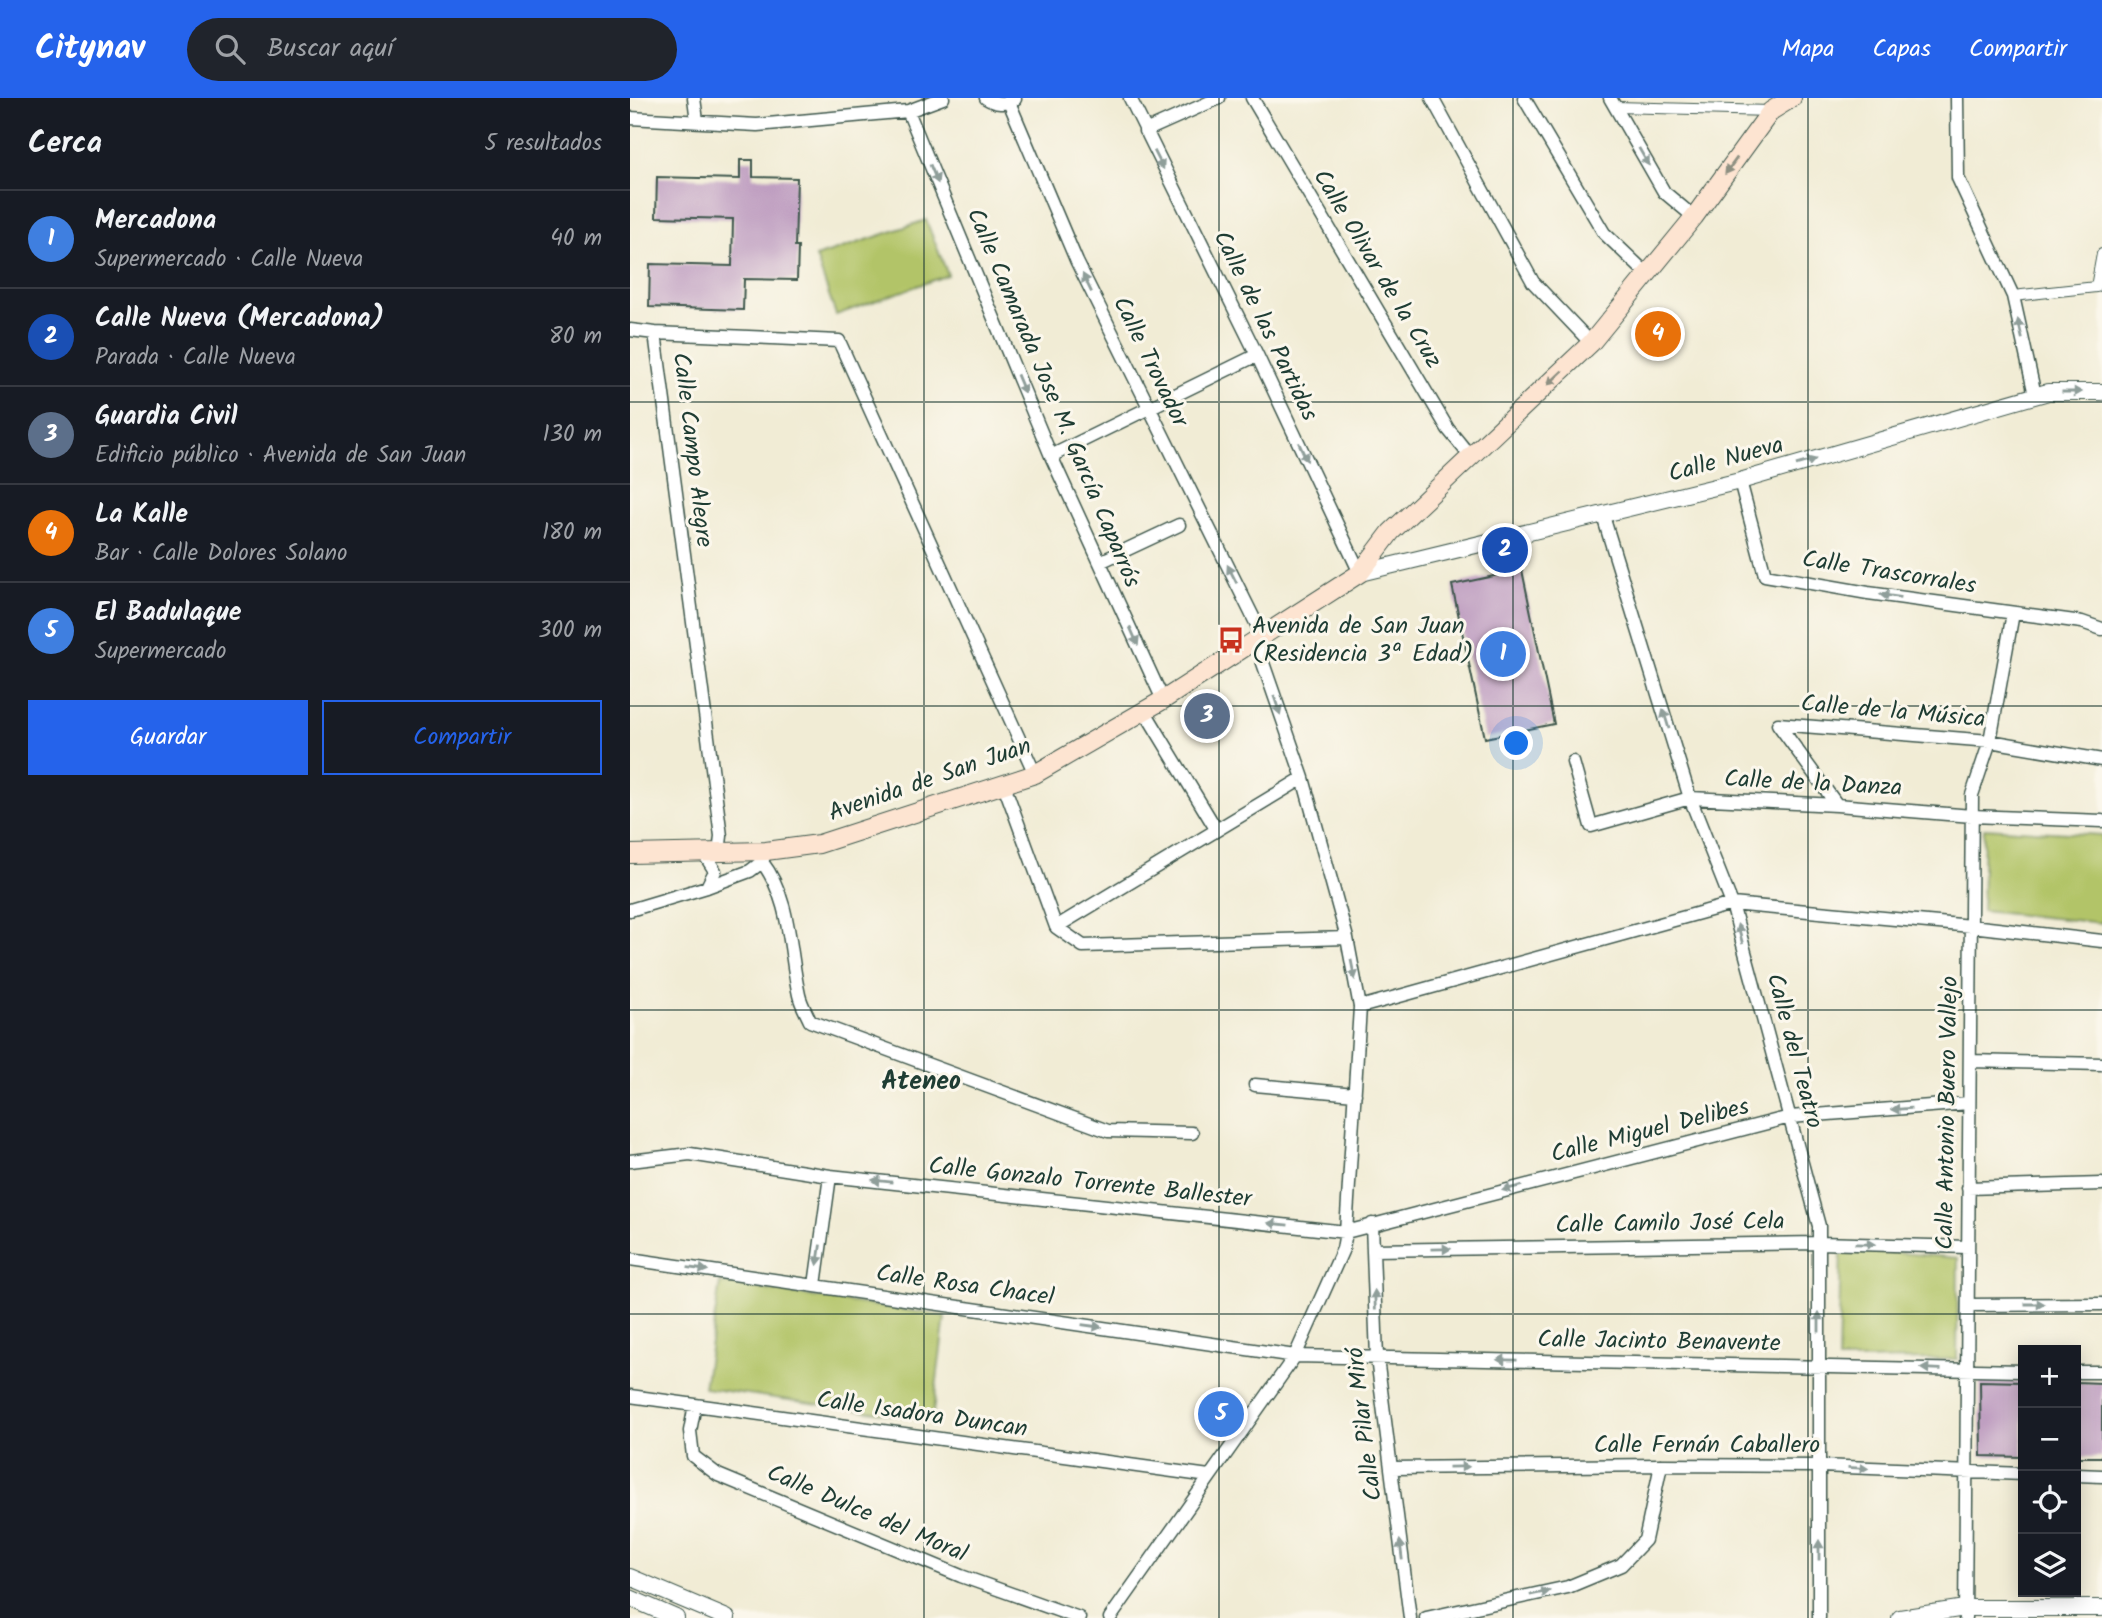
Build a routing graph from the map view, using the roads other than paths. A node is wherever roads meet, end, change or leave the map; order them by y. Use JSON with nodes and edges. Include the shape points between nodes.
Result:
{"nodes":[{"id":1,"x":694,"y":98,"type":"edge"},
{"id":2,"x":943,"y":98,"type":"edge"},
{"id":3,"x":986,"y":98,"type":"edge"},
{"id":4,"x":1130,"y":98,"type":"edge"},
{"id":5,"x":1219,"y":98,"type":"edge"},
{"id":6,"x":1252,"y":98,"type":"edge"},
{"id":7,"x":1432,"y":98,"type":"edge"},
{"id":8,"x":1524,"y":98,"type":"edge"},
{"id":9,"x":1792,"y":98,"type":"edge"},
{"id":10,"x":1957,"y":98,"type":"edge"},
{"id":11,"x":1012,"y":100,"type":"edge"},
{"id":12,"x":1613,"y":103,"type":"edge"},
{"id":13,"x":908,"y":111,"type":"junction"},
{"id":14,"x":1771,"y":111,"type":"junction"},
{"id":15,"x":630,"y":117,"type":"edge"},
{"id":16,"x":697,"y":121,"type":"junction"},
{"id":17,"x":1145,"y":131,"type":"junction"},
{"id":18,"x":1694,"y":217,"type":"junction"},
{"id":19,"x":2102,"y":254,"type":"edge"},
{"id":20,"x":1648,"y":275,"type":"junction"},
{"id":21,"x":2012,"y":296,"type":"junction"},
{"id":22,"x":630,"y":330,"type":"edge"},
{"id":23,"x":655,"y":332,"type":"junction"},
{"id":24,"x":1591,"y":343,"type":"junction"},
{"id":25,"x":1257,"y":355,"type":"junction"},
{"id":26,"x":2102,"y":392,"type":"edge"},
{"id":27,"x":2035,"y":396,"type":"junction"},
{"id":28,"x":1149,"y":409,"type":"junction"},
{"id":29,"x":1051,"y":456,"type":"junction"},
{"id":30,"x":1471,"y":457,"type":"junction"},
{"id":31,"x":1740,"y":481,"type":"junction"},
{"id":32,"x":1603,"y":516,"type":"junction"},
{"id":33,"x":1179,"y":525,"type":"dead end"},
{"id":34,"x":1383,"y":543,"type":"junction"},
{"id":35,"x":1100,"y":562,"type":"junction"},
{"id":36,"x":1402,"y":564,"type":"junction"},
{"id":37,"x":1360,"y":573,"type":"junction"},
{"id":38,"x":2013,"y":613,"type":"junction"},
{"id":39,"x":2102,"y":629,"type":"edge"},
{"id":40,"x":1258,"y":638,"type":"junction"},
{"id":41,"x":1163,"y":700,"type":"junction"},
{"id":42,"x":1144,"y":710,"type":"junction"},
{"id":43,"x":1990,"y":741,"type":"junction"},
{"id":44,"x":2102,"y":761,"type":"edge"},
{"id":45,"x":1573,"y":762,"type":"dead end"},
{"id":46,"x":1035,"y":774,"type":"junction"},
{"id":47,"x":1303,"y":778,"type":"junction"},
{"id":48,"x":1004,"y":785,"type":"junction"},
{"id":49,"x":1690,"y":798,"type":"junction"},
{"id":50,"x":1836,"y":806,"type":"junction"},
{"id":51,"x":1972,"y":816,"type":"junction"},
{"id":52,"x":2102,"y":821,"type":"edge"},
{"id":53,"x":1216,"y":829,"type":"junction"},
{"id":54,"x":711,"y":852,"type":"junction"},
{"id":55,"x":630,"y":854,"type":"edge"},
{"id":56,"x":764,"y":856,"type":"junction"},
{"id":57,"x":707,"y":887,"type":"junction"},
{"id":58,"x":1732,"y":904,"type":"junction"},
{"id":59,"x":630,"y":910,"type":"edge"},
{"id":60,"x":1971,"y":926,"type":"junction"},
{"id":61,"x":1056,"y":927,"type":"junction"},
{"id":62,"x":1346,"y":938,"type":"junction"},
{"id":63,"x":2102,"y":942,"type":"edge"},
{"id":64,"x":1360,"y":1007,"type":"junction"},
{"id":65,"x":1970,"y":1061,"type":"junction"},
{"id":66,"x":2102,"y":1063,"type":"edge"},
{"id":67,"x":1255,"y":1085,"type":"dead end"},
{"id":68,"x":1355,"y":1094,"type":"junction"},
{"id":69,"x":1969,"y":1104,"type":"junction"},
{"id":70,"x":1790,"y":1117,"type":"junction"},
{"id":71,"x":1192,"y":1133,"type":"dead end"},
{"id":72,"x":630,"y":1161,"type":"edge"},
{"id":73,"x":830,"y":1176,"type":"junction"},
{"id":74,"x":2102,"y":1184,"type":"edge"},
{"id":75,"x":1968,"y":1188,"type":"junction"},
{"id":76,"x":1372,"y":1224,"type":"junction"},
{"id":77,"x":1346,"y":1231,"type":"junction"},
{"id":78,"x":1819,"y":1243,"type":"junction"},
{"id":79,"x":1968,"y":1247,"type":"junction"},
{"id":80,"x":1373,"y":1250,"type":"junction"},
{"id":81,"x":630,"y":1259,"type":"edge"},
{"id":82,"x":815,"y":1285,"type":"junction"},
{"id":83,"x":2102,"y":1304,"type":"edge"},
{"id":84,"x":1968,"y":1305,"type":"junction"},
{"id":85,"x":1295,"y":1356,"type":"junction"},
{"id":86,"x":1377,"y":1358,"type":"junction"},
{"id":87,"x":1819,"y":1366,"type":"junction"},
{"id":88,"x":1967,"y":1370,"type":"junction"},
{"id":89,"x":2018,"y":1371,"type":"edge"},
{"id":90,"x":2081,"y":1372,"type":"edge"},
{"id":91,"x":2102,"y":1372,"type":"edge"},
{"id":92,"x":630,"y":1396,"type":"edge"},
{"id":93,"x":695,"y":1405,"type":"junction"},
{"id":94,"x":1661,"y":1465,"type":"junction"},
{"id":95,"x":1820,"y":1466,"type":"junction"},
{"id":96,"x":1391,"y":1468,"type":"junction"},
{"id":97,"x":1966,"y":1473,"type":"junction"},
{"id":98,"x":2018,"y":1474,"type":"edge"},
{"id":99,"x":2081,"y":1475,"type":"edge"},
{"id":100,"x":1209,"y":1476,"type":"junction"},
{"id":101,"x":2102,"y":1476,"type":"edge"},
{"id":102,"x":630,"y":1577,"type":"edge"},
{"id":103,"x":630,"y":1598,"type":"edge"},
{"id":104,"x":2102,"y":1608,"type":"edge"},
{"id":105,"x":1965,"y":1613,"type":"edge"},
{"id":106,"x":676,"y":1618,"type":"edge"},
{"id":107,"x":727,"y":1618,"type":"edge"},
{"id":108,"x":1079,"y":1618,"type":"edge"},
{"id":109,"x":1110,"y":1618,"type":"edge"},
{"id":110,"x":1410,"y":1618,"type":"edge"},
{"id":111,"x":1426,"y":1618,"type":"edge"},
{"id":112,"x":1819,"y":1618,"type":"edge"},
{"id":113,"x":1900,"y":1618,"type":"edge"}],
"edges":[{"from":1,"to":16,"type":"street"},
{"from":2,"to":13,"type":"street"},
{"from":3,"to":11,"type":"street"},
{"from":4,"to":17,"type":"street","name":"Calle de las Partidas"},
{"from":5,"to":17,"type":"street"},
{"from":6,"to":30,"type":"street","name":"Calle Olivar de la Cruz","via":[[1448,429]]},
{"from":7,"to":24,"type":"street","via":[[1533,282]]},
{"from":8,"to":20,"type":"street","via":[[1604,233]]},
{"from":9,"to":14,"type":"main road"},
{"from":10,"to":21,"type":"street","via":[[1958,178]]},
{"from":28,"to":11,"type":"street","name":"Calle Trovador","one_way":true,"via":[[1077,262]]},
{"from":12,"to":14,"type":"street"},
{"from":12,"to":18,"type":"street","one_way":true,"via":[[1664,192]]},
{"from":13,"to":16,"type":"street","via":[[757,125]]},
{"from":13,"to":29,"type":"street","name":"Calle Camarada Jose M. García Caparrós","one_way":true},
{"from":14,"to":18,"type":"main road","one_way":true},
{"from":15,"to":16,"type":"street"},
{"from":17,"to":25,"type":"street","name":"Calle de las Partidas","one_way":true},
{"from":18,"to":20,"type":"main road"},
{"from":19,"to":21,"type":"street","via":[[2096,288]]},
{"from":20,"to":24,"type":"main road"},
{"from":27,"to":21,"type":"street","one_way":true},
{"from":22,"to":23,"type":"street"},
{"from":23,"to":46,"type":"street","name":"Calle Campo Alegre","via":[[839,341]]},
{"from":23,"to":54,"type":"street","name":"Calle Campo Alegre","via":[[721,836]]},
{"from":24,"to":30,"type":"main road","one_way":true},
{"from":25,"to":28,"type":"street"},
{"from":25,"to":37,"type":"street","name":"Calle de las Partidas","one_way":true},
{"from":27,"to":26,"type":"street","name":"Calle Nueva","one_way":true},
{"from":31,"to":27,"type":"street","name":"Calle Nueva","one_way":true},
{"from":28,"to":29,"type":"street"},
{"from":40,"to":28,"type":"street","name":"Calle Trovador","one_way":true},
{"from":29,"to":35,"type":"street","name":"Calle Camarada Jose M. García Caparrós"},
{"from":30,"to":34,"type":"main road"},
{"from":31,"to":32,"type":"street","name":"Calle Nueva"},
{"from":38,"to":31,"type":"street","name":"Calle Trascorrales","one_way":true,"via":[[1765,575]]},
{"from":32,"to":36,"type":"street","name":"Calle Nueva"},
{"from":49,"to":32,"type":"street","name":"Calle del Teatro","one_way":true},
{"from":33,"to":35,"type":"street"},
{"from":34,"to":36,"type":"street"},
{"from":34,"to":37,"type":"main road"},
{"from":35,"to":41,"type":"street","name":"Calle Camarada Jose M. García Caparrós","one_way":true},
{"from":36,"to":37,"type":"street","name":"Calle Nueva"},
{"from":37,"to":40,"type":"main road","name":"Avenida de San Juan"},
{"from":38,"to":39,"type":"street","name":"Calle Trascorrales"},
{"from":38,"to":43,"type":"street","name":"Calle Antonio Buero Vallejo"},
{"from":40,"to":41,"type":"main road","name":"Avenida de San Juan"},
{"from":40,"to":47,"type":"street","name":"Calle Trovador","one_way":true},
{"from":41,"to":42,"type":"main road","name":"Avenida de San Juan"},
{"from":42,"to":46,"type":"main road","name":"Avenida de San Juan"},
{"from":42,"to":53,"type":"street"},
{"from":43,"to":44,"type":"street","name":"Calle de la Música"},
{"from":43,"to":50,"type":"street","name":"Calle de la Música","via":[[1779,724]]},
{"from":43,"to":51,"type":"street","name":"Calle Antonio Buero Vallejo","via":[[1972,795]]},
{"from":45,"to":49,"type":"street","name":"Calle de la Danza","via":[[1591,826]]},
{"from":46,"to":48,"type":"main road","name":"Avenida de San Juan"},
{"from":47,"to":53,"type":"street"},
{"from":47,"to":62,"type":"street","name":"Calle Trovador"},
{"from":48,"to":56,"type":"main road","name":"Avenida de San Juan","via":[[819,844]]},
{"from":48,"to":61,"type":"street"},
{"from":49,"to":50,"type":"street","name":"Calle de la Danza"},
{"from":49,"to":58,"type":"street","name":"Calle del Teatro"},
{"from":50,"to":51,"type":"street","name":"Calle de la Danza"},
{"from":51,"to":52,"type":"street","name":"Calle de la Danza"},
{"from":51,"to":60,"type":"street","name":"Calle Antonio Buero Vallejo"},
{"from":53,"to":61,"type":"street"},
{"from":54,"to":55,"type":"main road","name":"Avenida de San Juan"},
{"from":54,"to":56,"type":"main road","name":"Avenida de San Juan"},
{"from":54,"to":57,"type":"street","name":"Calle Campo Alegre","via":[[715,871]]},
{"from":56,"to":57,"type":"street","via":[[750,871]]},
{"from":56,"to":71,"type":"street","via":[[782,901],[800,998],[810,1021],[1108,1131]]},
{"from":57,"to":59,"type":"street"},
{"from":58,"to":60,"type":"street"},
{"from":58,"to":64,"type":"street"},
{"from":70,"to":58,"type":"street","name":"Calle del Teatro","one_way":true},
{"from":60,"to":63,"type":"street"},
{"from":60,"to":65,"type":"street","name":"Calle Antonio Buero Vallejo"},
{"from":61,"to":62,"type":"street","via":[[1083,946]]},
{"from":62,"to":64,"type":"street","name":"Calle Trovador","one_way":true},
{"from":64,"to":68,"type":"street","name":"Calle Trovador"},
{"from":65,"to":66,"type":"street"},
{"from":65,"to":69,"type":"street","name":"Calle Antonio Buero Vallejo"},
{"from":67,"to":68,"type":"street"},
{"from":68,"to":77,"type":"street","name":"Calle Trovador"},
{"from":69,"to":70,"type":"street","name":"Calle Miguel Delibes","one_way":true},
{"from":69,"to":75,"type":"street","name":"Calle Antonio Buero Vallejo"},
{"from":70,"to":76,"type":"street","name":"Calle Miguel Delibes","one_way":true},
{"from":70,"to":78,"type":"street","name":"Calle del Teatro","via":[[1819,1226]]},
{"from":72,"to":73,"type":"street","name":"Calle Gonzalo Torrente Ballester","via":[[690,1154]]},
{"from":77,"to":73,"type":"street","name":"Calle Gonzalo Torrente Ballester","one_way":true},
{"from":73,"to":82,"type":"street","one_way":true},
{"from":74,"to":75,"type":"street"},
{"from":75,"to":79,"type":"street","name":"Calle Antonio Buero Vallejo"},
{"from":76,"to":77,"type":"street","name":"Calle Miguel Delibes"},
{"from":76,"to":80,"type":"street","name":"Calle Pilar Miró"},
{"from":77,"to":85,"type":"street","name":"Calle Trovador","via":[[1343,1249]]},
{"from":78,"to":79,"type":"street","name":"Calle Camilo José Cela","one_way":true},
{"from":80,"to":78,"type":"street","name":"Calle Camilo José Cela","one_way":true},
{"from":87,"to":78,"type":"street","name":"Calle del Teatro","one_way":true},
{"from":79,"to":84,"type":"street","name":"Calle Antonio Buero Vallejo"},
{"from":86,"to":80,"type":"street","name":"Calle Pilar Miró","one_way":true},
{"from":81,"to":82,"type":"street","name":"Calle Rosa Chacel","one_way":true},
{"from":82,"to":85,"type":"street","name":"Calle Rosa Chacel","one_way":true},
{"from":84,"to":83,"type":"street","one_way":true},
{"from":84,"to":88,"type":"street","name":"Calle Antonio Buero Vallejo"},
{"from":85,"to":86,"type":"street","name":"Calle Jacinto Benavente"},
{"from":85,"to":100,"type":"street","name":"Calle Trovador"},
{"from":87,"to":86,"type":"street","name":"Calle Jacinto Benavente","one_way":true},
{"from":86,"to":96,"type":"street","name":"Calle Pilar Miró"},
{"from":88,"to":87,"type":"street","name":"Calle Jacinto Benavente","one_way":true},
{"from":87,"to":95,"type":"street","name":"Calle del Teatro"},
{"from":88,"to":89,"type":"street","name":"Calle Jacinto Benavente"},
{"from":88,"to":97,"type":"street","name":"Calle Antonio Buero Vallejo"},
{"from":90,"to":91,"type":"street"},
{"from":92,"to":93,"type":"street","name":"Calle Isadora Duncan"},
{"from":93,"to":100,"type":"street","name":"Calle Isadora Duncan"},
{"from":93,"to":108,"type":"street","name":"Calle Dulce del Moral","via":[[692,1456],[718,1475],[961,1576]]},
{"from":94,"to":95,"type":"street","name":"Calle Fernán Caballero"},
{"from":96,"to":94,"type":"street","name":"Calle Fernán Caballero","one_way":true},
{"from":111,"to":94,"type":"street","one_way":true,"via":[[1568,1587],[1621,1565],[1645,1540]]},
{"from":95,"to":97,"type":"street","name":"Calle Fernán Caballero","one_way":true},
{"from":112,"to":95,"type":"street","name":"Calle del Teatro","one_way":true},
{"from":110,"to":96,"type":"street","name":"Calle Pilar Miró","one_way":true},
{"from":97,"to":98,"type":"street","name":"Calle Fernán Caballero"},
{"from":97,"to":105,"type":"street","name":"Calle Antonio Buero Vallejo"},
{"from":99,"to":101,"type":"street"},
{"from":100,"to":109,"type":"street","name":"Calle Trovador"},
{"from":102,"to":107,"type":"street"},
{"from":103,"to":106,"type":"street"},
{"from":104,"to":105,"type":"street"},
{"from":105,"to":113,"type":"street"}]}
